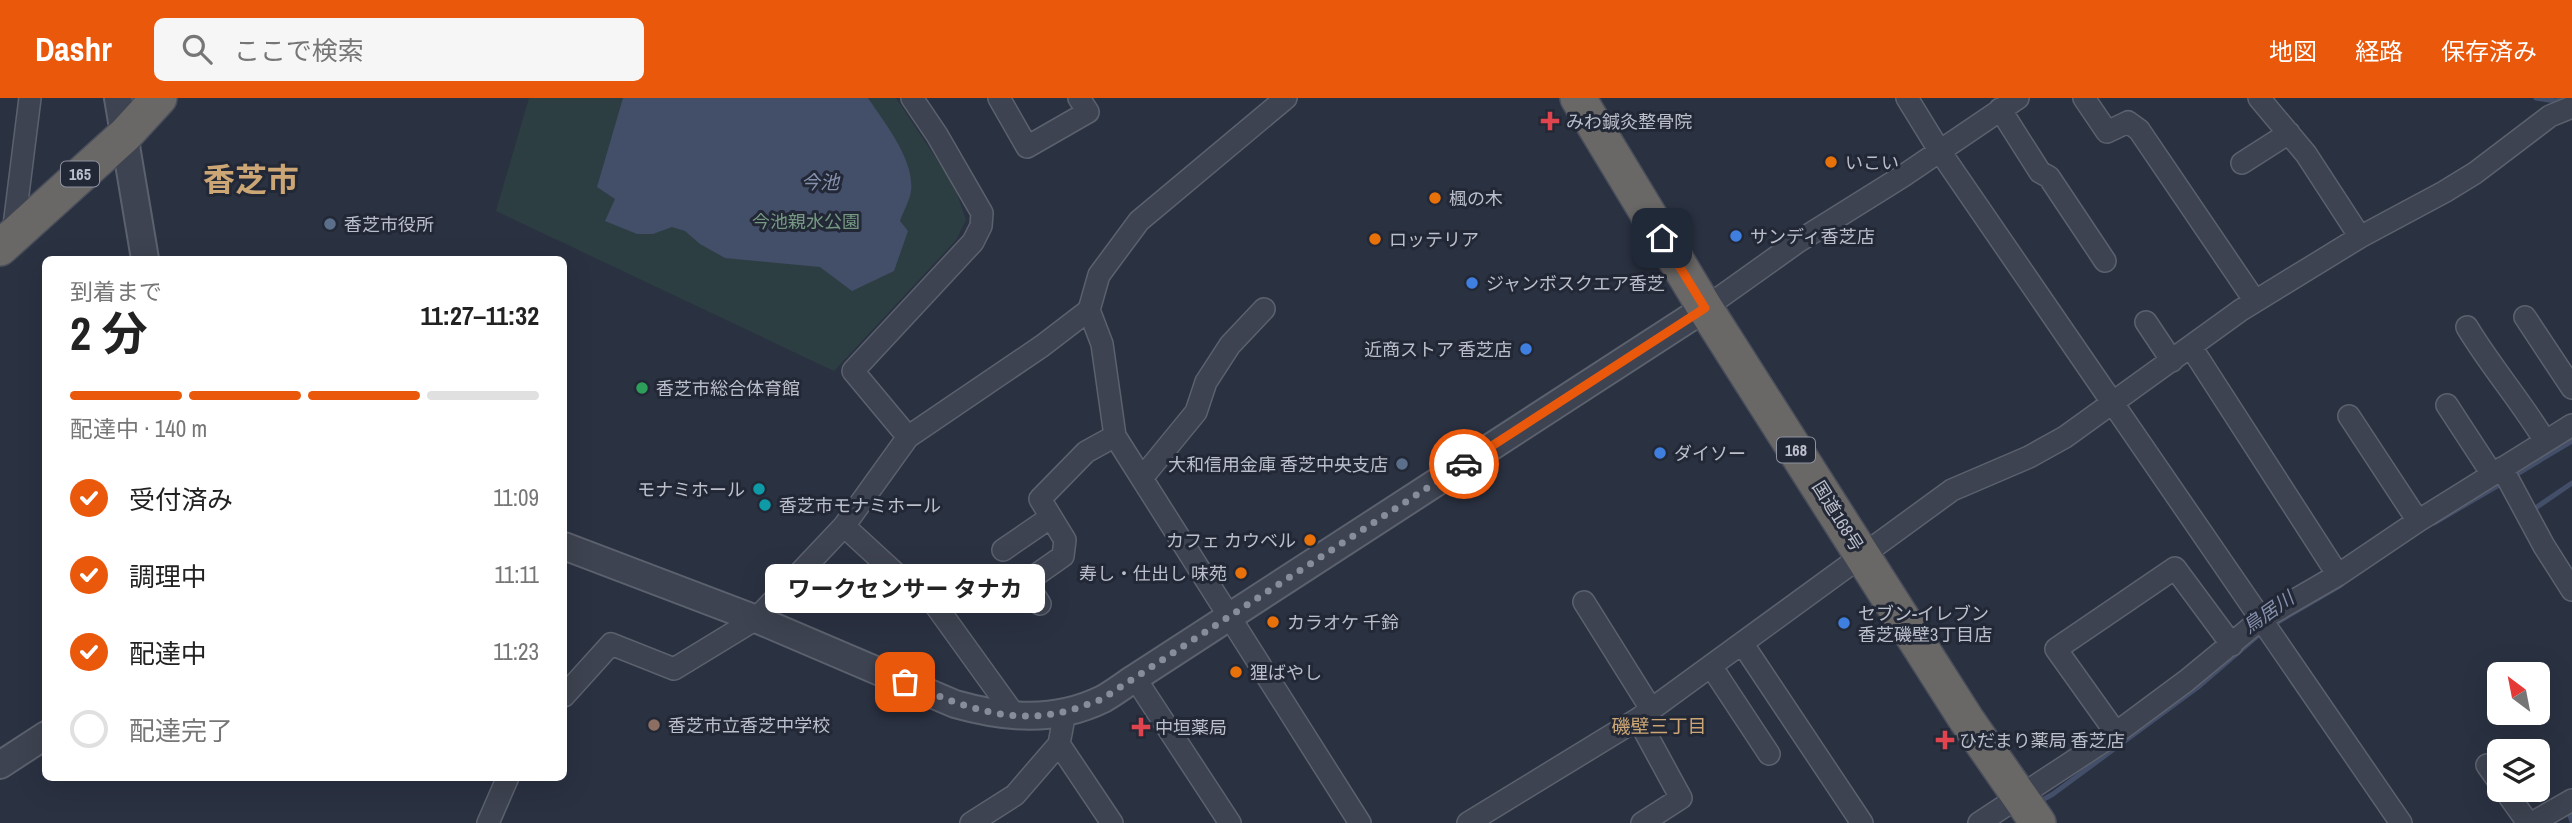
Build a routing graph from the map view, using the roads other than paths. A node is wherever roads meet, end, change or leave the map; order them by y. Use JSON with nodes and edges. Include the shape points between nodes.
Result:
{"nodes":[{"id":1,"x":30,"y":98,"type":"edge"},
{"id":2,"x":118,"y":98,"type":"edge"},
{"id":3,"x":159,"y":98,"type":"edge"},
{"id":4,"x":912,"y":98,"type":"edge"},
{"id":5,"x":999,"y":98,"type":"edge"},
{"id":6,"x":1079,"y":98,"type":"edge"},
{"id":7,"x":1286,"y":98,"type":"edge"},
{"id":8,"x":1578,"y":98,"type":"edge"},
{"id":9,"x":1907,"y":98,"type":"edge"},
{"id":10,"x":2084,"y":98,"type":"edge"},
{"id":11,"x":2259,"y":98,"type":"edge"},
{"id":12,"x":2009,"y":104,"type":"edge"},
{"id":13,"x":2572,"y":107,"type":"edge"},
{"id":14,"x":2289,"y":134,"type":"junction"},
{"id":15,"x":125,"y":135,"type":"junction"},
{"id":16,"x":1940,"y":150,"type":"junction"},
{"id":17,"x":2242,"y":163,"type":"dead end"},
{"id":18,"x":2360,"y":237,"type":"junction"},
{"id":19,"x":6,"y":241,"type":"edge"},
{"id":20,"x":145,"y":256,"type":"edge"},
{"id":21,"x":2105,"y":261,"type":"dead end"},
{"id":22,"x":2255,"y":301,"type":"junction"},
{"id":23,"x":1705,"y":308,"type":"junction"},
{"id":24,"x":1264,"y":309,"type":"dead end"},
{"id":25,"x":1089,"y":310,"type":"junction"},
{"id":26,"x":2525,"y":317,"type":"dead end"},
{"id":27,"x":2146,"y":322,"type":"dead end"},
{"id":28,"x":2467,"y":327,"type":"dead end"},
{"id":29,"x":2191,"y":347,"type":"junction"},
{"id":30,"x":2172,"y":361,"type":"junction"},
{"id":31,"x":2572,"y":387,"type":"edge"},
{"id":32,"x":2114,"y":403,"type":"junction"},
{"id":33,"x":2446,"y":405,"type":"dead end"},
{"id":34,"x":2349,"y":416,"type":"dead end"},
{"id":35,"x":2572,"y":425,"type":"edge"},
{"id":36,"x":1115,"y":436,"type":"junction"},
{"id":37,"x":908,"y":438,"type":"junction"},
{"id":38,"x":2545,"y":441,"type":"junction"},
{"id":39,"x":2502,"y":476,"type":"junction"},
{"id":40,"x":1142,"y":478,"type":"junction"},
{"id":41,"x":1051,"y":517,"type":"junction"},
{"id":42,"x":2418,"y":521,"type":"junction"},
{"id":43,"x":844,"y":526,"type":"junction"},
{"id":44,"x":567,"y":547,"type":"edge"},
{"id":45,"x":1003,"y":550,"type":"dead end"},
{"id":46,"x":1862,"y":555,"type":"junction"},
{"id":47,"x":2338,"y":575,"type":"junction"},
{"id":48,"x":2572,"y":590,"type":"edge"},
{"id":49,"x":1584,"y":602,"type":"dead end"},
{"id":50,"x":1040,"y":604,"type":"dead end"},
{"id":51,"x":1230,"y":616,"type":"junction"},
{"id":52,"x":756,"y":619,"type":"junction"},
{"id":53,"x":2264,"y":626,"type":"junction"},
{"id":54,"x":1742,"y":643,"type":"junction"},
{"id":55,"x":2232,"y":645,"type":"junction"},
{"id":56,"x":1710,"y":666,"type":"junction"},
{"id":57,"x":1135,"y":678,"type":"junction"},
{"id":58,"x":567,"y":693,"type":"edge"},
{"id":59,"x":1065,"y":712,"type":"junction"},
{"id":60,"x":1645,"y":714,"type":"junction"},
{"id":61,"x":1016,"y":717,"type":"junction"},
{"id":62,"x":2116,"y":733,"type":"junction"},
{"id":63,"x":42,"y":738,"type":"edge"},
{"id":64,"x":1059,"y":744,"type":"junction"},
{"id":65,"x":1769,"y":754,"type":"dead end"},
{"id":66,"x":0,"y":765,"type":"edge"},
{"id":67,"x":506,"y":781,"type":"edge"},
{"id":68,"x":2572,"y":800,"type":"edge"},
{"id":69,"x":2514,"y":802,"type":"edge"},
{"id":70,"x":2031,"y":813,"type":"edge"},
{"id":71,"x":488,"y":823,"type":"edge"},
{"id":72,"x":971,"y":823,"type":"edge"},
{"id":73,"x":1112,"y":823,"type":"edge"},
{"id":74,"x":1230,"y":823,"type":"edge"},
{"id":75,"x":1360,"y":823,"type":"edge"},
{"id":76,"x":1468,"y":823,"type":"edge"},
{"id":77,"x":1642,"y":823,"type":"edge"},
{"id":78,"x":1862,"y":823,"type":"edge"},
{"id":79,"x":1979,"y":823,"type":"edge"},
{"id":80,"x":2401,"y":823,"type":"edge"},
{"id":81,"x":2530,"y":823,"type":"edge"}],
"edges":[{"from":1,"to":19,"type":"street"},
{"from":2,"to":15,"type":"street"},
{"from":3,"to":15,"type":"highway","number":"165"},
{"from":4,"to":37,"type":"street","via":[[982,213],[973,242],[853,371]]},
{"from":5,"to":6,"type":"street","via":[[1027,147],[1088,112]]},
{"from":7,"to":25,"type":"street","via":[[1139,220],[1099,275]]},
{"from":8,"to":23,"type":"highway","name":"国道168号","number":"168"},
{"from":9,"to":16,"type":"street"},
{"from":10,"to":22,"type":"street","via":[[2107,132],[2127,122],[2139,130]]},
{"from":11,"to":14,"type":"street"},
{"from":12,"to":16,"type":"street"},
{"from":12,"to":21,"type":"street","via":[[2040,172],[2049,177]]},
{"from":13,"to":18,"type":"street","via":[[2550,116],[2465,180]]},
{"from":14,"to":17,"type":"street"},
{"from":14,"to":18,"type":"street"},
{"from":15,"to":19,"type":"highway","number":"165"},
{"from":15,"to":20,"type":"street"},
{"from":16,"to":23,"type":"street"},
{"from":16,"to":32,"type":"street"},
{"from":18,"to":22,"type":"street"},
{"from":22,"to":29,"type":"street"},
{"from":23,"to":46,"type":"highway","name":"国道168号","number":"168"},
{"from":23,"to":51,"type":"street"},
{"from":24,"to":40,"type":"street","via":[[1230,345],[1206,382],[1196,412]]},
{"from":25,"to":36,"type":"street","via":[[1101,344]]},
{"from":25,"to":37,"type":"street"},
{"from":26,"to":31,"type":"street"},
{"from":27,"to":30,"type":"street"},
{"from":28,"to":38,"type":"street"},
{"from":29,"to":30,"type":"street"},
{"from":29,"to":47,"type":"street"},
{"from":30,"to":32,"type":"street"},
{"from":32,"to":46,"type":"street","via":[[2045,449],[1952,490]]},
{"from":32,"to":53,"type":"street"},
{"from":33,"to":39,"type":"street"},
{"from":34,"to":42,"type":"street"},
{"from":35,"to":38,"type":"street"},
{"from":36,"to":40,"type":"street"},
{"from":36,"to":41,"type":"street","via":[[1086,452],[1040,499]]},
{"from":37,"to":43,"type":"street"},
{"from":38,"to":39,"type":"street"},
{"from":39,"to":42,"type":"street"},
{"from":39,"to":48,"type":"street"},
{"from":40,"to":51,"type":"street"},
{"from":41,"to":45,"type":"street"},
{"from":41,"to":50,"type":"street","via":[[1065,540],[1063,556],[1026,582]]},
{"from":42,"to":47,"type":"street"},
{"from":43,"to":52,"type":"street"},
{"from":43,"to":61,"type":"street","via":[[905,582],[931,599]]},
{"from":44,"to":52,"type":"street"},
{"from":46,"to":54,"type":"street"},
{"from":46,"to":70,"type":"highway","name":"国道168号","number":"168"},
{"from":47,"to":53,"type":"street"},
{"from":49,"to":60,"type":"street"},
{"from":51,"to":57,"type":"street"},
{"from":51,"to":75,"type":"street"},
{"from":52,"to":58,"type":"street","via":[[674,669],[611,644]]},
{"from":52,"to":61,"type":"street","via":[[955,704]]},
{"from":53,"to":55,"type":"street"},
{"from":53,"to":80,"type":"street"},
{"from":54,"to":56,"type":"street"},
{"from":54,"to":78,"type":"street"},
{"from":55,"to":62,"type":"street"},
{"from":55,"to":62,"type":"street","via":[[2175,568],[2056,649]]},
{"from":56,"to":60,"type":"street"},
{"from":56,"to":65,"type":"street"},
{"from":57,"to":59,"type":"street","via":[[1102,699]]},
{"from":57,"to":74,"type":"street"},
{"from":59,"to":61,"type":"street"},
{"from":59,"to":64,"type":"street"},
{"from":60,"to":76,"type":"street"},
{"from":60,"to":77,"type":"street","via":[[1681,798]]},
{"from":62,"to":70,"type":"street"},
{"from":63,"to":66,"type":"street"},
{"from":64,"to":72,"type":"street","via":[[1015,795]]},
{"from":64,"to":73,"type":"street"},
{"from":67,"to":71,"type":"street"},
{"from":68,"to":81,"type":"street"},
{"from":69,"to":81,"type":"street"},
{"from":70,"to":79,"type":"street"}]}
